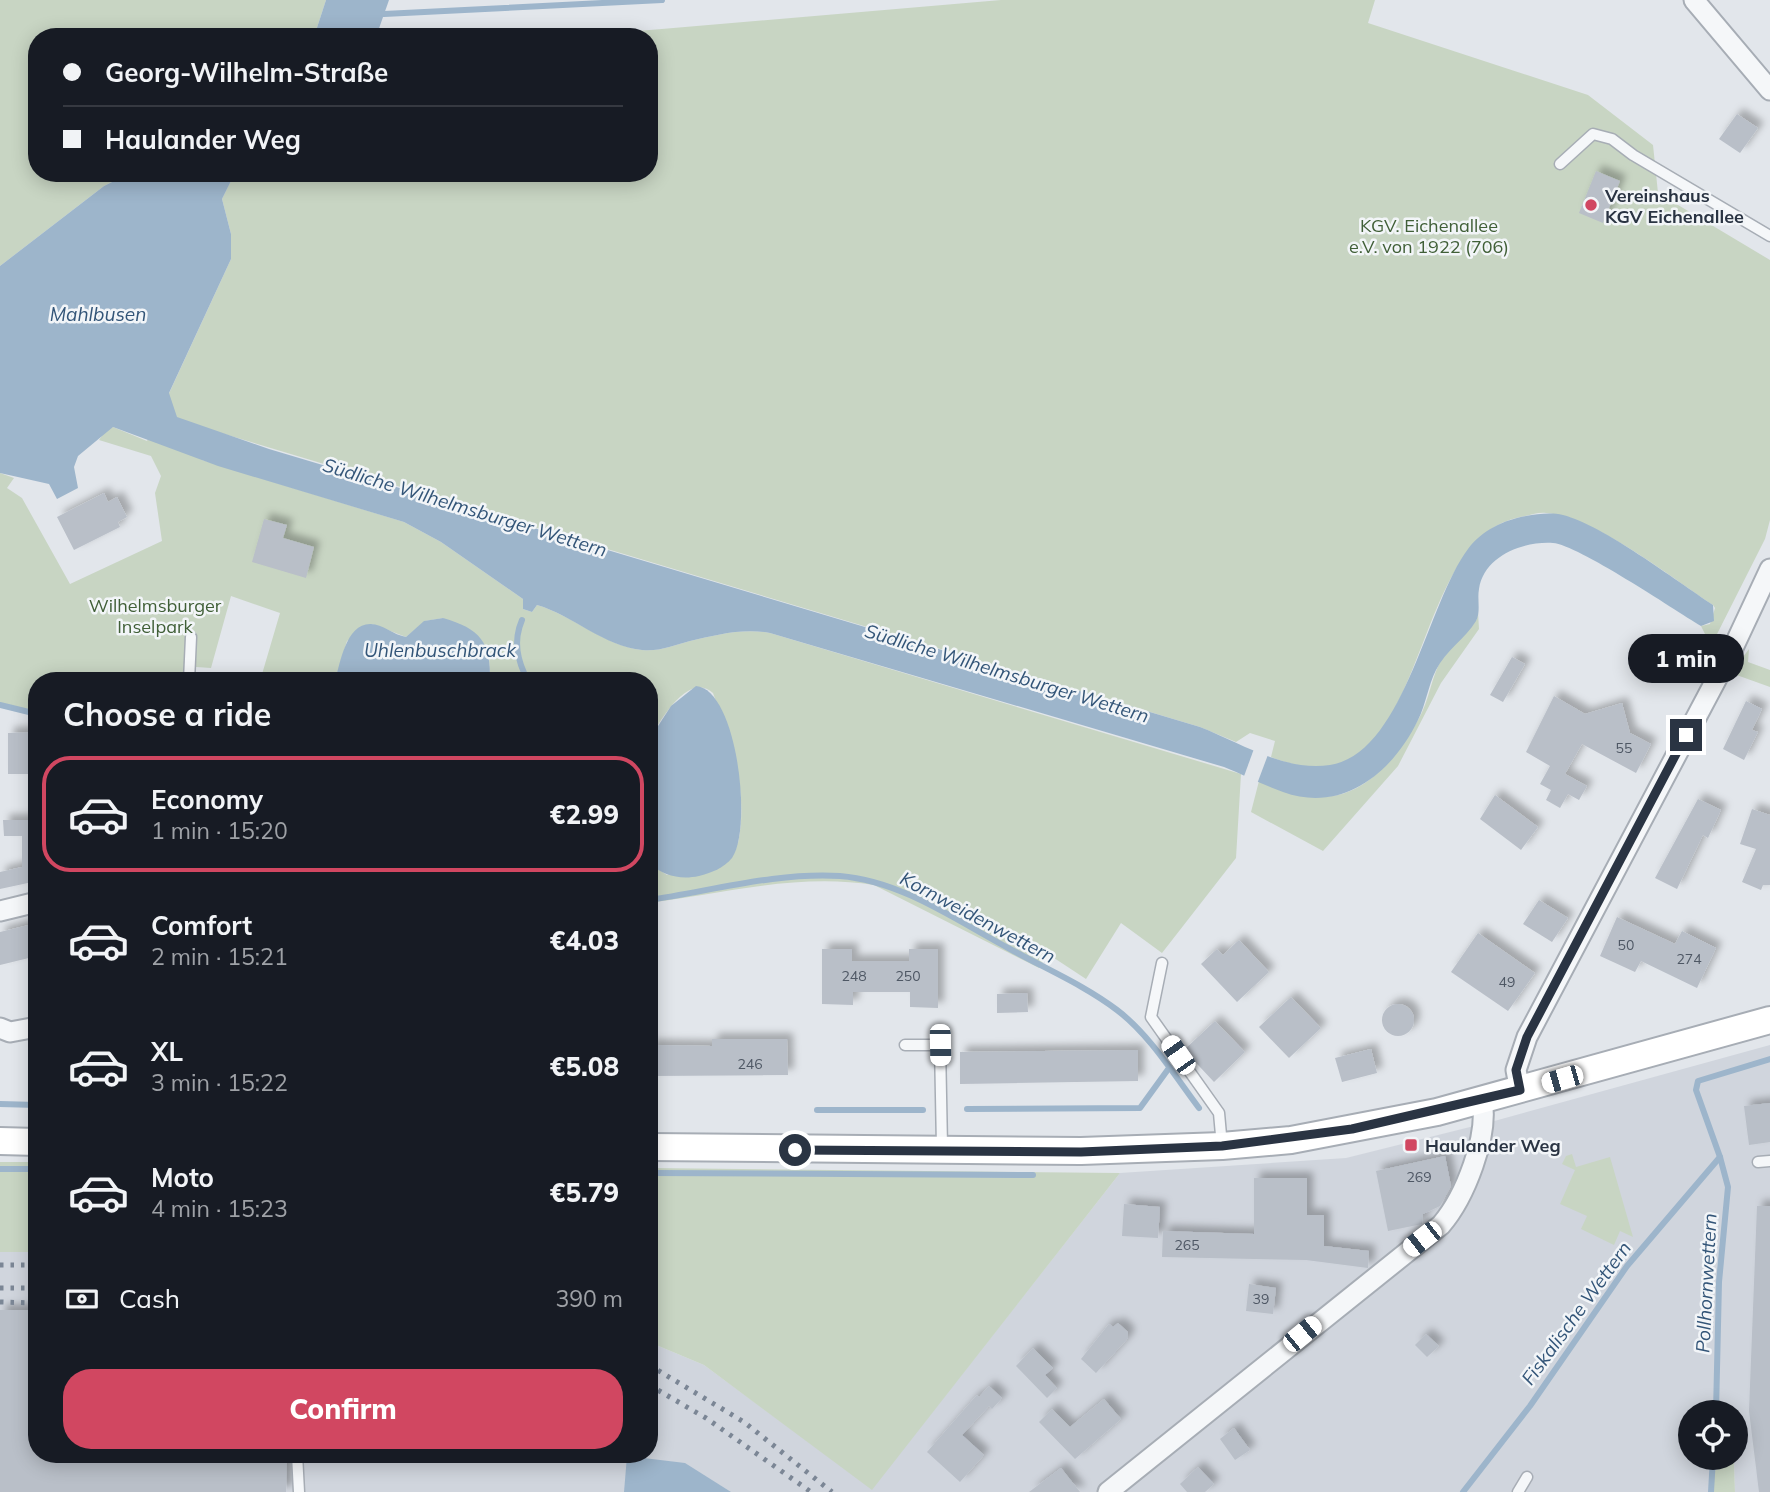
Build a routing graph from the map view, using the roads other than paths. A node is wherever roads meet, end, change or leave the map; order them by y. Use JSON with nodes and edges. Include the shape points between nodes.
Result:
{"nodes":[{"id":1,"x":1694,"y":0,"type":"edge"},
{"id":2,"x":1770,"y":90,"type":"edge"},
{"id":3,"x":1560,"y":164,"type":"dead end"},
{"id":4,"x":1770,"y":236,"type":"edge"},
{"id":5,"x":1770,"y":569,"type":"edge"},
{"id":6,"x":191,"y":637,"type":"dead end"},
{"id":7,"x":189,"y":672,"type":"edge"},
{"id":8,"x":28,"y":904,"type":"edge"},
{"id":9,"x":0,"y":911,"type":"edge"},
{"id":10,"x":1162,"y":963,"type":"dead end"},
{"id":11,"x":1770,"y":1020,"type":"edge"},
{"id":12,"x":0,"y":1028,"type":"edge"},
{"id":13,"x":28,"y":1029,"type":"edge"},
{"id":14,"x":905,"y":1045,"type":"dead end"},
{"id":15,"x":1520,"y":1090,"type":"junction"},
{"id":16,"x":1482,"y":1100,"type":"junction"},
{"id":17,"x":0,"y":1141,"type":"edge"},
{"id":18,"x":28,"y":1142,"type":"edge"},
{"id":19,"x":1222,"y":1146,"type":"junction"},
{"id":20,"x":658,"y":1147,"type":"edge"},
{"id":21,"x":942,"y":1151,"type":"junction"},
{"id":22,"x":1770,"y":1161,"type":"edge"},
{"id":23,"x":1758,"y":1163,"type":"dead end"},
{"id":24,"x":297,"y":1463,"type":"edge"},
{"id":25,"x":1527,"y":1477,"type":"dead end"},
{"id":26,"x":299,"y":1492,"type":"edge"},
{"id":27,"x":1108,"y":1492,"type":"edge"},
{"id":28,"x":1518,"y":1492,"type":"edge"}],
"edges":[{"from":1,"to":2,"type":"street"},
{"from":3,"to":4,"type":"lane","via":[[1593,134],[1612,139]]},
{"from":5,"to":15,"type":"street","via":[[1734,646],[1527,1037],[1516,1070]]},
{"from":6,"to":7,"type":"lane"},
{"from":8,"to":9,"type":"street"},
{"from":10,"to":19,"type":"lane","via":[[1151,1017],[1219,1113]]},
{"from":11,"to":15,"type":"main road"},
{"from":12,"to":13,"type":"street","via":[[10,1032]]},
{"from":14,"to":21,"type":"lane","via":[[940,1045]]},
{"from":15,"to":16,"type":"main road"},
{"from":16,"to":19,"type":"main road","via":[[1352,1129]]},
{"from":16,"to":27,"type":"street","via":[[1485,1126],[1480,1143],[1459,1197],[1441,1225]]},
{"from":17,"to":18,"type":"main road"},
{"from":19,"to":21,"type":"main road"},
{"from":20,"to":21,"type":"main road"},
{"from":22,"to":23,"type":"lane"},
{"from":24,"to":26,"type":"lane"},
{"from":25,"to":28,"type":"lane"}]}
